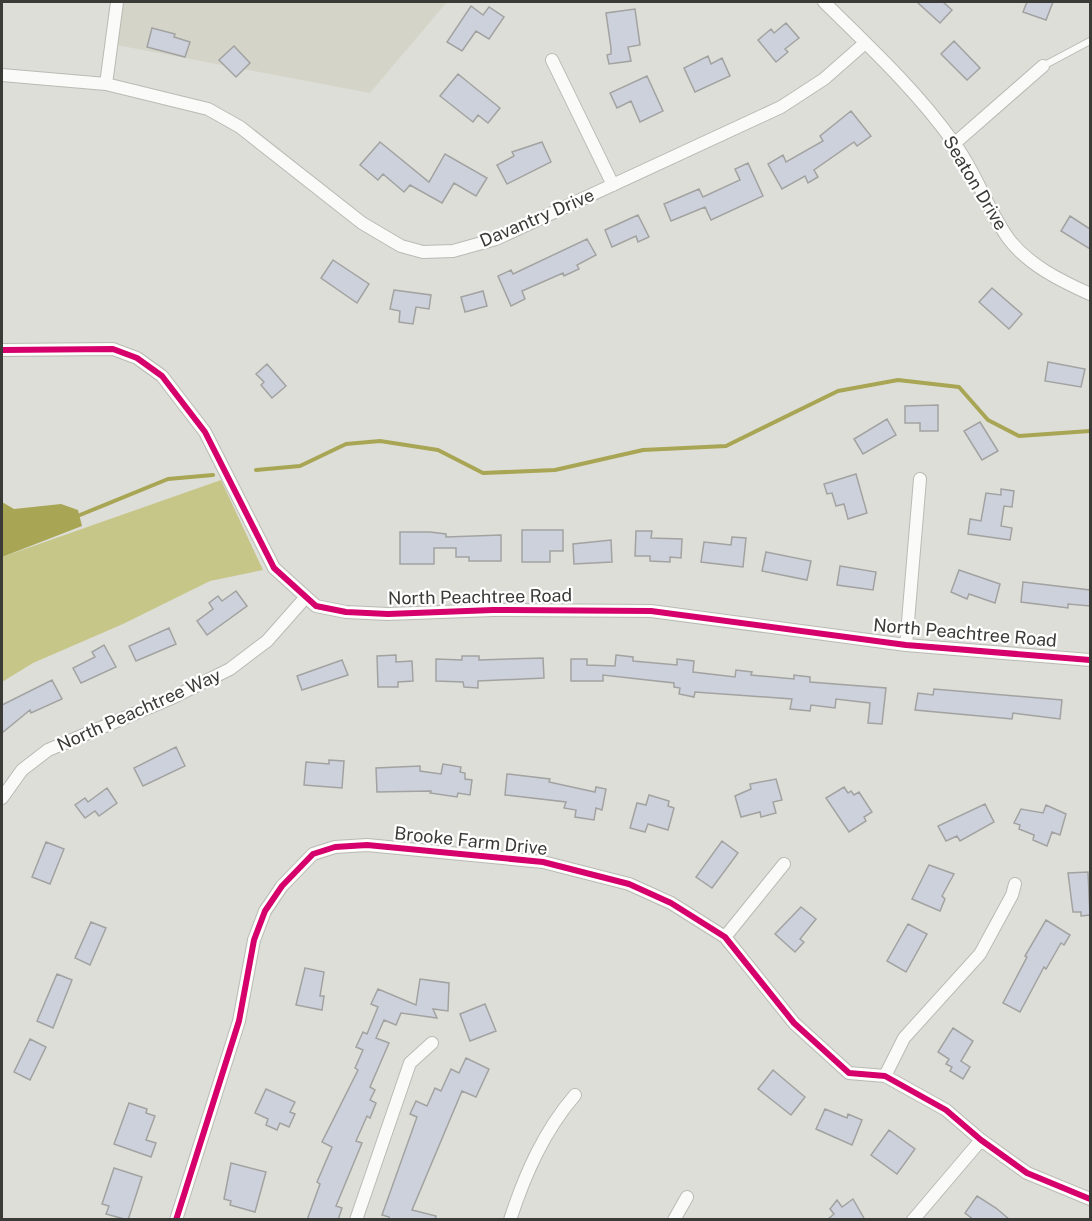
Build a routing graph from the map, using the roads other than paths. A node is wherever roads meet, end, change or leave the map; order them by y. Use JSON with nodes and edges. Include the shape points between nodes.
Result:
{"nodes":[{"id":1,"x":117,"y":2,"type":"edge"},
{"id":2,"x":824,"y":2,"type":"edge"},
{"id":3,"x":1090,"y":41,"type":"edge"},
{"id":4,"x":865,"y":43,"type":"junction"},
{"id":5,"x":552,"y":60,"type":"dead end"},
{"id":6,"x":1043,"y":66,"type":"joint"},
{"id":7,"x":2,"y":75,"type":"edge"},
{"id":8,"x":106,"y":84,"type":"junction"},
{"id":9,"x":955,"y":143,"type":"junction"},
{"id":10,"x":613,"y":185,"type":"junction"},
{"id":11,"x":1090,"y":294,"type":"edge"},
{"id":12,"x":2,"y":350,"type":"edge"},
{"id":13,"x":920,"y":479,"type":"dead end"},
{"id":14,"x":304,"y":598,"type":"junction"},
{"id":15,"x":906,"y":645,"type":"junction"},
{"id":16,"x":1090,"y":660,"type":"edge"},
{"id":17,"x":3,"y":794,"type":"edge"},
{"id":18,"x":784,"y":864,"type":"dead end"},
{"id":19,"x":1015,"y":884,"type":"dead end"},
{"id":20,"x":725,"y":937,"type":"junction"},
{"id":21,"x":432,"y":1043,"type":"dead end"},
{"id":22,"x":885,"y":1076,"type":"junction"},
{"id":23,"x":575,"y":1095,"type":"dead end"},
{"id":24,"x":981,"y":1140,"type":"junction"},
{"id":25,"x":687,"y":1197,"type":"dead end"},
{"id":26,"x":1090,"y":1198,"type":"edge"},
{"id":27,"x":176,"y":1220,"type":"edge"},
{"id":28,"x":356,"y":1220,"type":"edge"},
{"id":29,"x":510,"y":1220,"type":"edge"},
{"id":30,"x":674,"y":1220,"type":"edge"},
{"id":31,"x":913,"y":1220,"type":"edge"}],
"edges":[{"from":1,"to":8,"type":"street"},
{"from":2,"to":4,"type":"street","name":"Seaton Drive"},
{"from":3,"to":6,"type":"lane"},
{"from":4,"to":9,"type":"street","name":"Seaton Drive"},
{"from":4,"to":10,"type":"street","name":"Davantry Drive","via":[[824,79],[781,107]]},
{"from":5,"to":10,"type":"street"},
{"from":6,"to":9,"type":"street"},
{"from":7,"to":8,"type":"street","name":"Davantry Drive"},
{"from":8,"to":10,"type":"street","name":"Davantry Drive","via":[[208,109],[240,127],[382,236],[423,252],[453,251],[496,239]]},
{"from":9,"to":11,"type":"street","name":"Seaton Drive","via":[[1008,238],[1056,279]]},
{"from":12,"to":14,"type":"street","name":"North Peachtree Road","via":[[113,349],[137,358],[162,376],[205,432],[274,568]]},
{"from":13,"to":15,"type":"street"},
{"from":14,"to":15,"type":"street","name":"North Peachtree Road","via":[[316,606],[346,612],[388,614],[651,611]]},
{"from":14,"to":17,"type":"street","name":"North Peachtree Way","via":[[267,641],[230,669],[48,750],[22,770]]},
{"from":15,"to":16,"type":"street","name":"North Peachtree Road"},
{"from":18,"to":20,"type":"street"},
{"from":19,"to":22,"type":"street","via":[[980,954],[904,1038]]},
{"from":20,"to":22,"type":"street","name":"Brooke Farm Drive","via":[[794,1023],[849,1073]]},
{"from":20,"to":27,"type":"street","name":"Brooke Farm Drive","via":[[671,903],[629,884],[543,862],[367,845],[335,847],[313,854],[282,886],[265,911],[254,939],[239,1021]]},
{"from":21,"to":28,"type":"street","via":[[410,1063]]},
{"from":22,"to":24,"type":"street","name":"Brooke Farm Drive","via":[[946,1110]]},
{"from":23,"to":29,"type":"street","via":[[556,1116],[538,1150]]},
{"from":24,"to":26,"type":"street","name":"Brooke Farm Drive","via":[[1027,1173]]},
{"from":24,"to":31,"type":"street"},
{"from":25,"to":30,"type":"street"}]}
